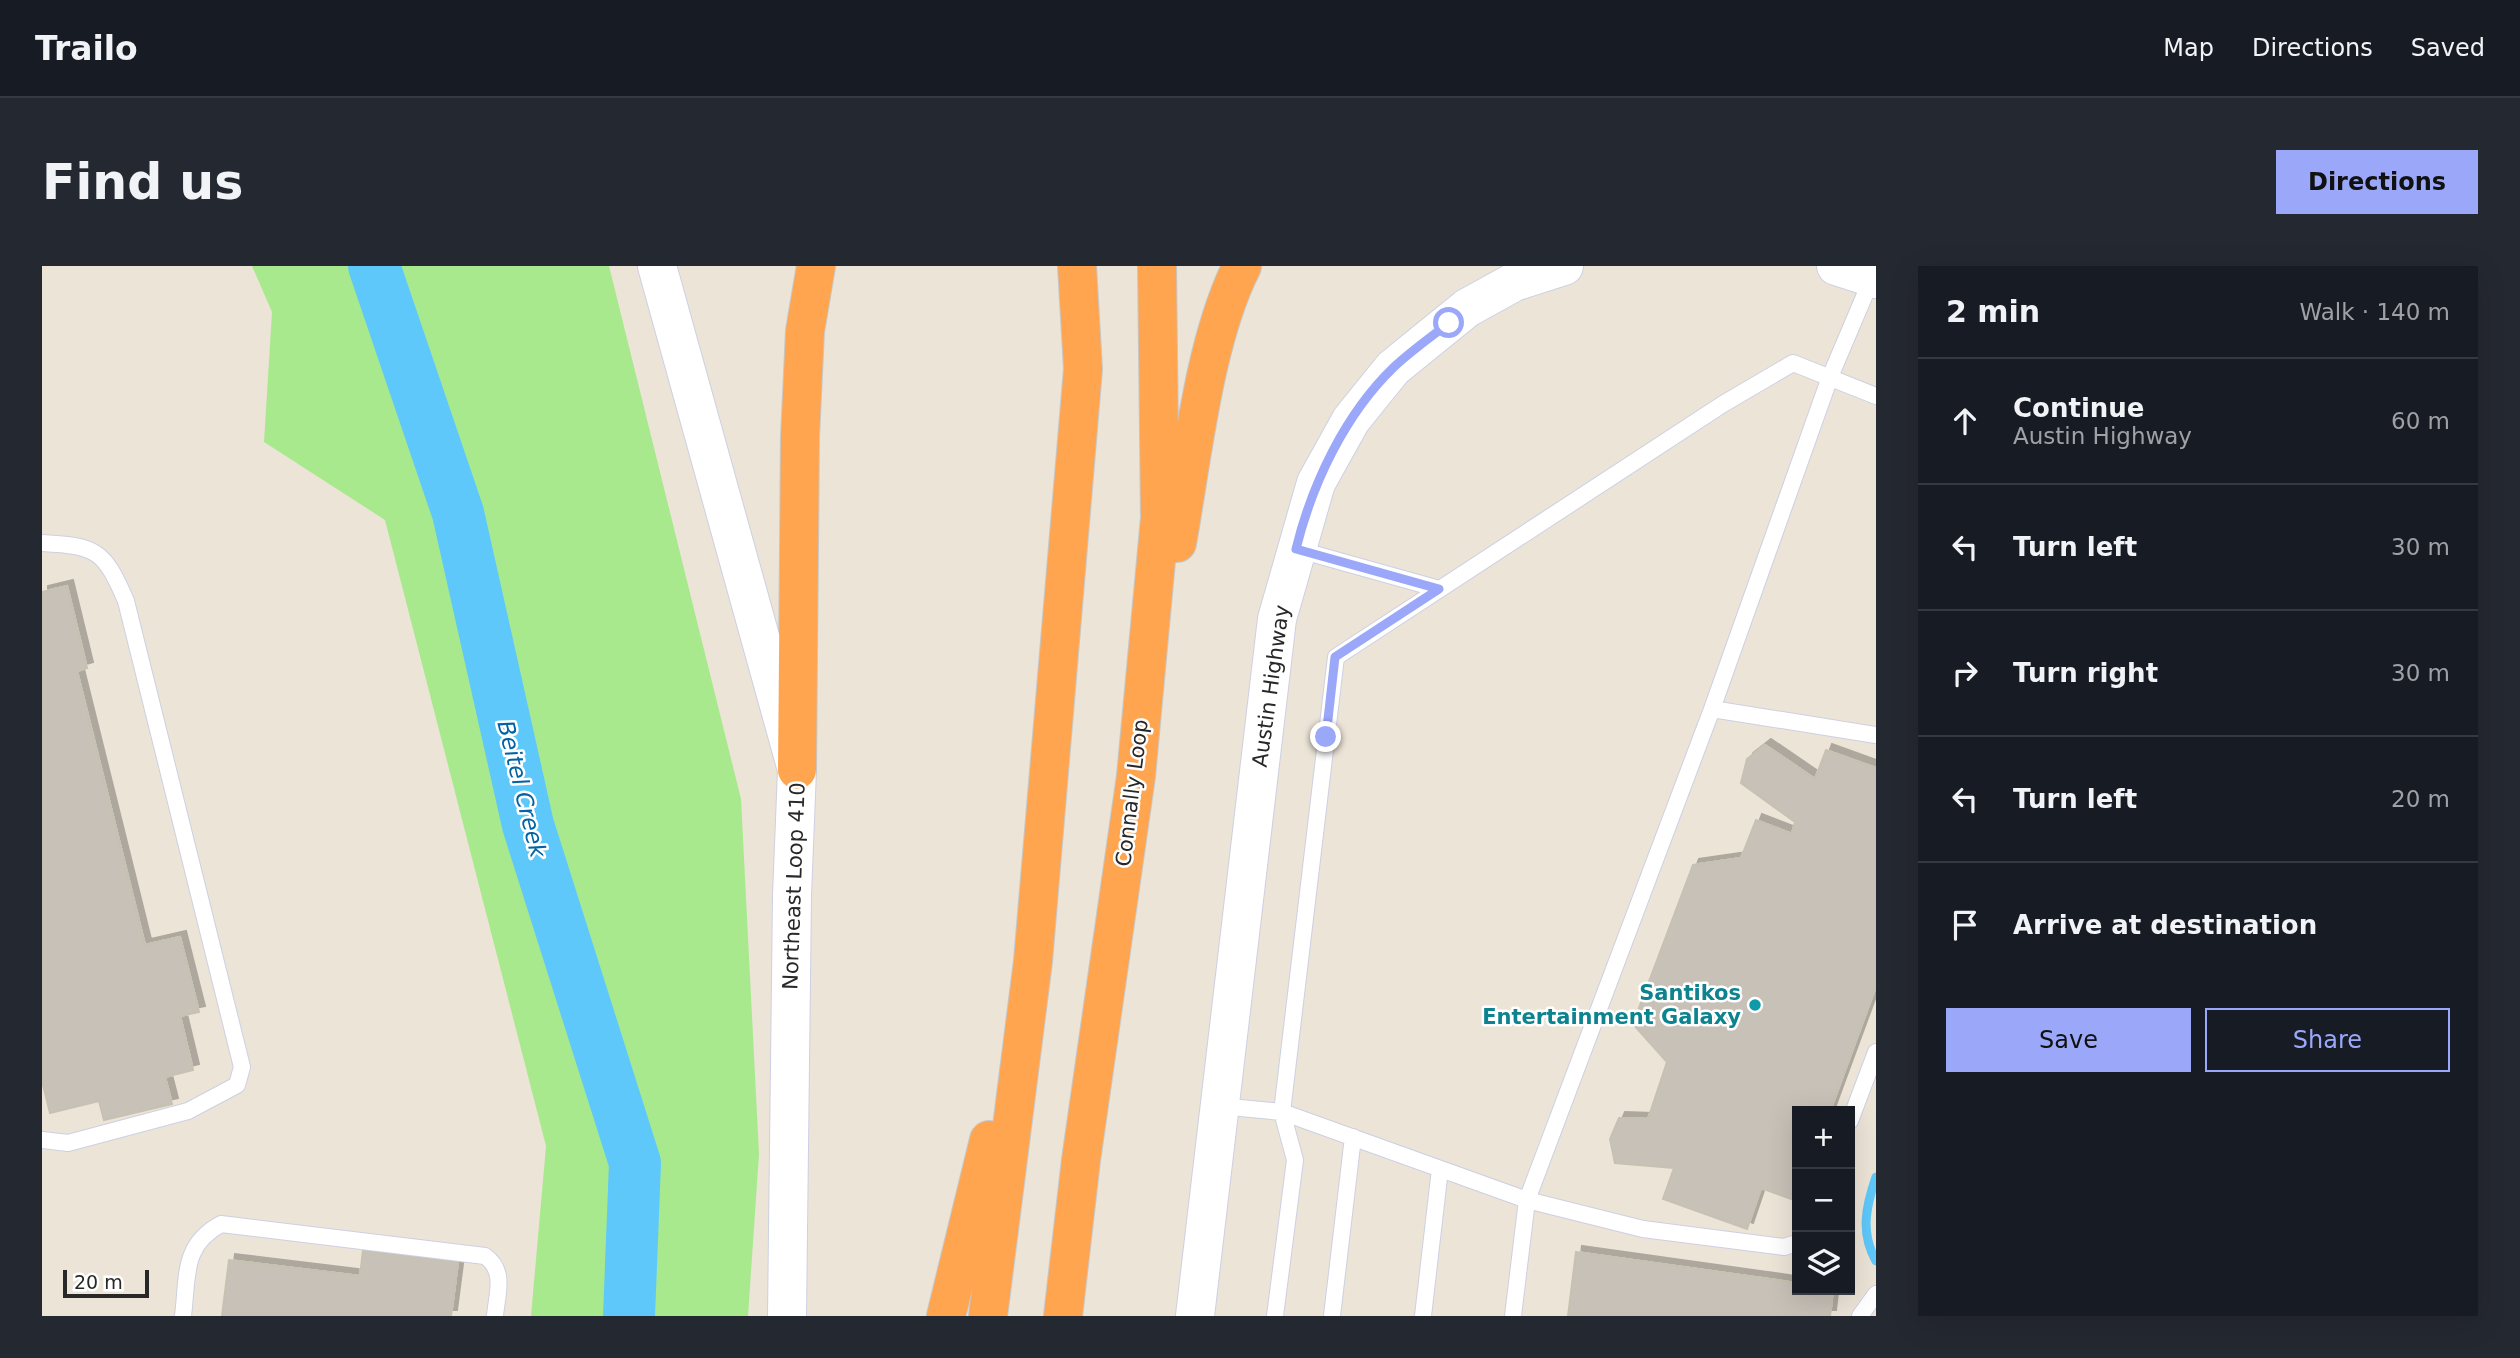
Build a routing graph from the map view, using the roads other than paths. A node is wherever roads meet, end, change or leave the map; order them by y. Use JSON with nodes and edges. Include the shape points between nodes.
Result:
{"nodes":[{"id":1,"x":657,"y":266,"type":"edge"},
{"id":2,"x":816,"y":266,"type":"edge"},
{"id":3,"x":1077,"y":266,"type":"edge"},
{"id":4,"x":1157,"y":266,"type":"edge"},
{"id":5,"x":1242,"y":266,"type":"edge"},
{"id":6,"x":1564,"y":266,"type":"edge"},
{"id":7,"x":1836,"y":266,"type":"edge"},
{"id":8,"x":1874,"y":278,"type":"edge"},
{"id":9,"x":1830,"y":377,"type":"junction"},
{"id":10,"x":1876,"y":396,"type":"edge"},
{"id":11,"x":42,"y":543,"type":"edge"},
{"id":12,"x":1296,"y":549,"type":"junction"},
{"id":13,"x":1439,"y":589,"type":"junction"},
{"id":14,"x":1713,"y":709,"type":"junction"},
{"id":15,"x":1876,"y":735,"type":"edge"},
{"id":16,"x":797,"y":770,"type":"junction"},
{"id":17,"x":1136,"y":776,"type":"junction"},
{"id":18,"x":1033,"y":961,"type":"junction"},
{"id":19,"x":1876,"y":1052,"type":"edge"},
{"id":20,"x":1219,"y":1106,"type":"junction"},
{"id":21,"x":1855,"y":1108,"type":"edge"},
{"id":22,"x":1282,"y":1112,"type":"junction"},
{"id":23,"x":1353,"y":1137,"type":"junction"},
{"id":24,"x":42,"y":1140,"type":"edge"},
{"id":25,"x":1080,"y":1160,"type":"junction"},
{"id":26,"x":1440,"y":1169,"type":"junction"},
{"id":27,"x":1527,"y":1199,"type":"junction"},
{"id":28,"x":1792,"y":1245,"type":"edge"},
{"id":29,"x":1875,"y":1295,"type":"edge"},
{"id":30,"x":183,"y":1316,"type":"edge"},
{"id":31,"x":495,"y":1316,"type":"edge"},
{"id":32,"x":787,"y":1316,"type":"edge"},
{"id":33,"x":946,"y":1316,"type":"edge"},
{"id":34,"x":988,"y":1316,"type":"edge"},
{"id":35,"x":1063,"y":1316,"type":"edge"},
{"id":36,"x":1079,"y":1316,"type":"edge"},
{"id":37,"x":1195,"y":1316,"type":"edge"},
{"id":38,"x":1275,"y":1316,"type":"edge"},
{"id":39,"x":1332,"y":1316,"type":"edge"},
{"id":40,"x":1423,"y":1316,"type":"edge"},
{"id":41,"x":1513,"y":1316,"type":"edge"},
{"id":42,"x":1860,"y":1316,"type":"edge"}],
"edges":[{"from":1,"to":16,"type":"main road","name":"Northeast Loop 410"},
{"from":2,"to":16,"type":"highway","via":[[805,331],[800,438]]},
{"from":3,"to":18,"type":"highway","via":[[1083,369]]},
{"from":4,"to":17,"type":"highway","name":"Connally Loop","via":[[1160,518]]},
{"from":5,"to":17,"type":"highway","via":[[1229,292],[1203,396]]},
{"from":6,"to":12,"type":"main road","name":"Austin Highway","via":[[1514,282],[1467,308],[1393,368],[1352,421],[1316,483]]},
{"from":7,"to":8,"type":"main road"},
{"from":8,"to":9,"type":"lane"},
{"from":9,"to":10,"type":"lane"},
{"from":9,"to":13,"type":"lane","via":[[1793,363]]},
{"from":9,"to":14,"type":"lane"},
{"from":11,"to":24,"type":"lane","via":[[82,545],[111,566],[126,601],[242,1066],[237,1085],[188,1111],[68,1143]]},
{"from":12,"to":13,"type":"lane"},
{"from":12,"to":20,"type":"main road","name":"Austin Highway","via":[[1277,620]]},
{"from":13,"to":22,"type":"lane","via":[[1335,657]]},
{"from":14,"to":15,"type":"lane"},
{"from":14,"to":27,"type":"lane"},
{"from":16,"to":32,"type":"main road","name":"Northeast Loop 410"},
{"from":17,"to":25,"type":"highway","name":"Connally Loop"},
{"from":18,"to":33,"type":"highway"},
{"from":18,"to":34,"type":"highway"},
{"from":19,"to":21,"type":"lane"},
{"from":20,"to":22,"type":"lane"},
{"from":20,"to":37,"type":"main road"},
{"from":22,"to":23,"type":"lane"},
{"from":22,"to":38,"type":"lane","via":[[1295,1160]]},
{"from":23,"to":26,"type":"lane"},
{"from":23,"to":39,"type":"lane"},
{"from":25,"to":35,"type":"highway","name":"Connally Loop"},
{"from":25,"to":36,"type":"highway"},
{"from":26,"to":27,"type":"lane"},
{"from":26,"to":40,"type":"lane"},
{"from":27,"to":28,"type":"lane","via":[[1643,1229]]},
{"from":27,"to":41,"type":"lane"},
{"from":29,"to":42,"type":"lane"},
{"from":30,"to":31,"type":"lane","via":[[190,1254],[202,1234],[221,1224],[485,1256],[499,1273]]}]}
